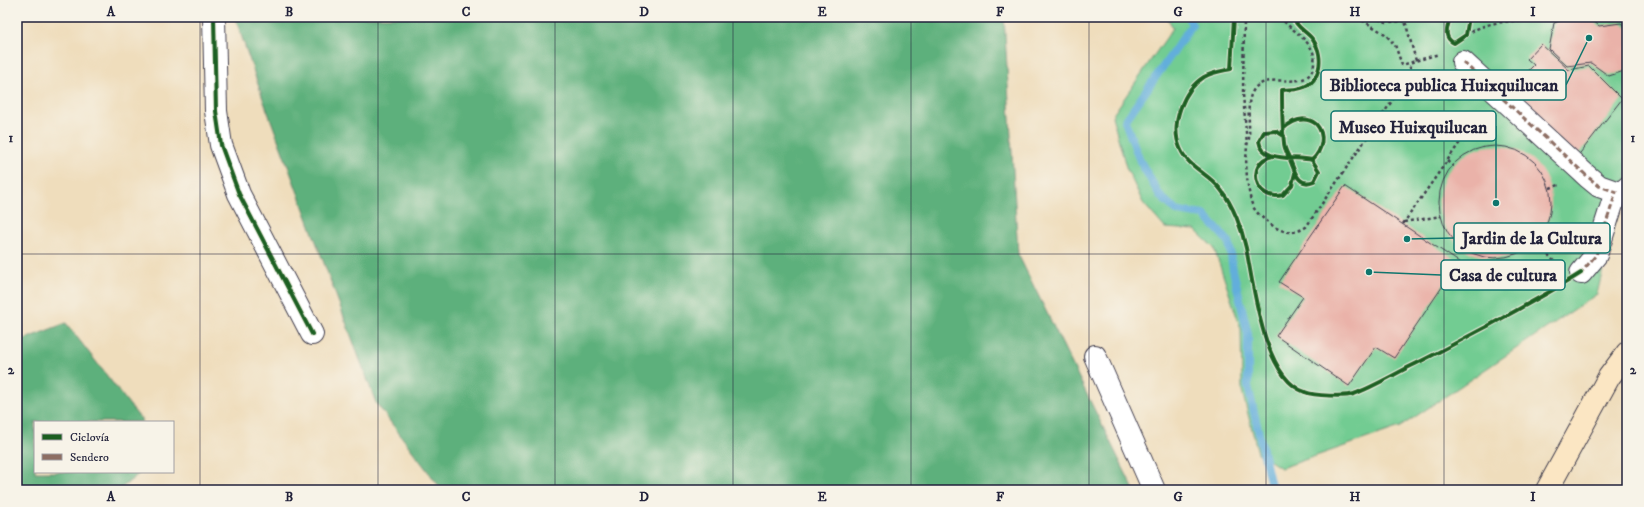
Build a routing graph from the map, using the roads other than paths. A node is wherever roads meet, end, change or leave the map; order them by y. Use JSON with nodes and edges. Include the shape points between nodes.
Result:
{"nodes":[{"id":1,"x":214,"y":17,"type":"edge"},
{"id":2,"x":1463,"y":62,"type":"dead end"},
{"id":3,"x":1621,"y":188,"type":"edge"},
{"id":4,"x":1581,"y":274,"type":"dead end"},
{"id":5,"x":312,"y":334,"type":"dead end"},
{"id":6,"x":1627,"y":353,"type":"edge"},
{"id":7,"x":1095,"y":356,"type":"dead end"},
{"id":8,"x":1154,"y":490,"type":"edge"},
{"id":9,"x":1547,"y":490,"type":"edge"}],
"edges":[{"from":1,"to":5,"type":"street","via":[[216,111],[221,145],[239,194]]},
{"from":2,"to":3,"type":"street","via":[[1599,186]]},
{"from":3,"to":4,"type":"street","via":[[1596,255]]},
{"from":6,"to":9,"type":"main road","via":[[1609,377]]},
{"from":7,"to":8,"type":"street"}]}
